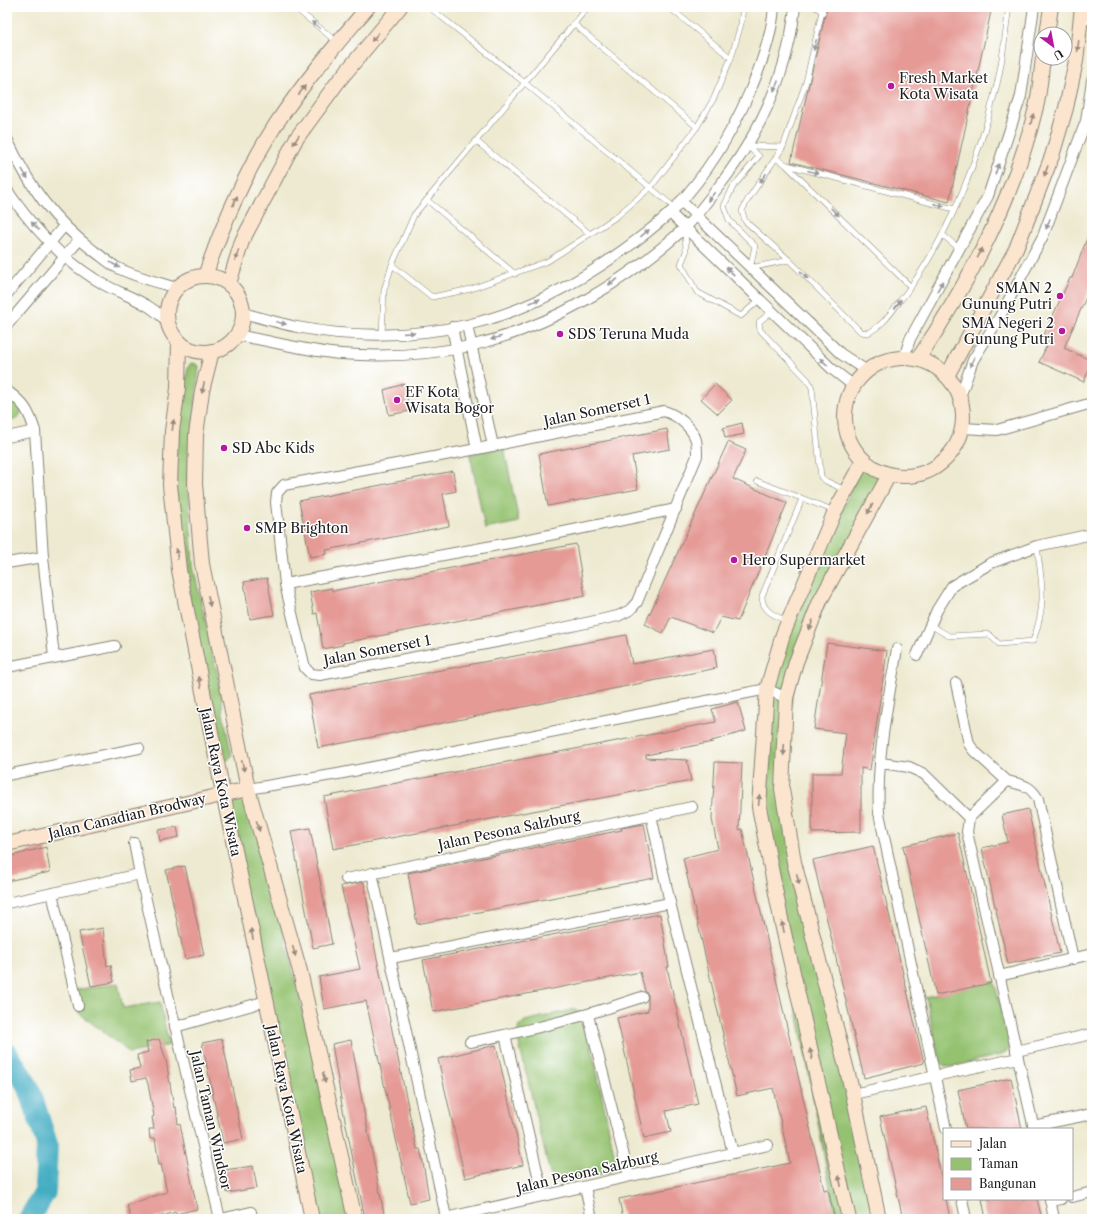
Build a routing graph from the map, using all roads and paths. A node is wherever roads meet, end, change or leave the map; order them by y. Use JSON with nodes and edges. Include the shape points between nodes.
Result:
{"nodes":[{"id":1,"x":294,"y":7,"type":"edge"},
{"id":2,"x":368,"y":7,"type":"edge"},
{"id":3,"x":400,"y":7,"type":"edge"},
{"id":4,"x":429,"y":7,"type":"edge"},
{"id":5,"x":588,"y":7,"type":"edge"},
{"id":6,"x":669,"y":7,"type":"edge"},
{"id":7,"x":743,"y":7,"type":"edge"},
{"id":8,"x":774,"y":7,"type":"edge"},
{"id":9,"x":794,"y":7,"type":"edge"},
{"id":10,"x":816,"y":7,"type":"edge"},
{"id":11,"x":1009,"y":7,"type":"edge"},
{"id":12,"x":1034,"y":7,"type":"edge"},
{"id":13,"x":1050,"y":7,"type":"edge"},
{"id":14,"x":1082,"y":7,"type":"edge"},
{"id":15,"x":823,"y":10,"type":"edge"},
{"id":16,"x":1087,"y":22,"type":"edge"},
{"id":17,"x":574,"y":24,"type":"junction"},
{"id":18,"x":1048,"y":26,"type":"edge"},
{"id":19,"x":338,"y":43,"type":"junction"},
{"id":20,"x":731,"y":58,"type":"junction"},
{"id":21,"x":1042,"y":66,"type":"edge"},
{"id":22,"x":1092,"y":80,"type":"edge"},
{"id":23,"x":525,"y":83,"type":"junction"},
{"id":24,"x":1089,"y":123,"type":"edge"},
{"id":25,"x":697,"y":127,"type":"junction"},
{"id":26,"x":7,"y":139,"type":"edge"},
{"id":27,"x":476,"y":141,"type":"junction"},
{"id":28,"x":747,"y":146,"type":"junction"},
{"id":29,"x":783,"y":148,"type":"junction"},
{"id":30,"x":777,"y":159,"type":"junction"},
{"id":31,"x":787,"y":165,"type":"junction"},
{"id":32,"x":651,"y":187,"type":"junction"},
{"id":33,"x":7,"y":190,"type":"edge"},
{"id":34,"x":427,"y":200,"type":"junction"},
{"id":35,"x":675,"y":207,"type":"junction"},
{"id":36,"x":954,"y":209,"type":"junction"},
{"id":37,"x":697,"y":215,"type":"junction"},
{"id":38,"x":64,"y":226,"type":"junction"},
{"id":39,"x":685,"y":227,"type":"junction"},
{"id":40,"x":590,"y":234,"type":"junction"},
{"id":41,"x":944,"y":236,"type":"junction"},
{"id":42,"x":79,"y":240,"type":"junction"},
{"id":43,"x":50,"y":243,"type":"junction"},
{"id":44,"x":958,"y":252,"type":"junction"},
{"id":45,"x":65,"y":257,"type":"junction"},
{"id":46,"x":789,"y":260,"type":"junction"},
{"id":47,"x":392,"y":264,"type":"junction"},
{"id":48,"x":750,"y":268,"type":"junction"},
{"id":49,"x":515,"y":274,"type":"junction"},
{"id":50,"x":205,"y":276,"type":"junction"},
{"id":51,"x":229,"y":284,"type":"junction"},
{"id":52,"x":911,"y":287,"type":"junction"},
{"id":53,"x":177,"y":288,"type":"junction"},
{"id":54,"x":7,"y":294,"type":"edge"},
{"id":55,"x":759,"y":300,"type":"junction"},
{"id":56,"x":771,"y":312,"type":"junction"},
{"id":57,"x":243,"y":313,"type":"junction"},
{"id":58,"x":168,"y":322,"type":"junction"},
{"id":59,"x":7,"y":325,"type":"edge"},
{"id":60,"x":467,"y":325,"type":"junction"},
{"id":61,"x":452,"y":327,"type":"junction"},
{"id":62,"x":236,"y":335,"type":"junction"},
{"id":63,"x":382,"y":335,"type":"junction"},
{"id":64,"x":179,"y":341,"type":"junction"},
{"id":65,"x":471,"y":346,"type":"junction"},
{"id":66,"x":456,"y":348,"type":"junction"},
{"id":67,"x":212,"y":351,"type":"junction"},
{"id":68,"x":911,"y":358,"type":"junction"},
{"id":69,"x":867,"y":371,"type":"junction"},
{"id":70,"x":947,"y":376,"type":"junction"},
{"id":71,"x":854,"y":386,"type":"junction"},
{"id":72,"x":7,"y":391,"type":"edge"},
{"id":73,"x":960,"y":397,"type":"junction"},
{"id":74,"x":1092,"y":404,"type":"edge"},
{"id":75,"x":963,"y":428,"type":"junction"},
{"id":76,"x":35,"y":431,"type":"junction"},
{"id":77,"x":7,"y":438,"type":"edge"},
{"id":78,"x":493,"y":446,"type":"junction"},
{"id":79,"x":477,"y":449,"type":"junction"},
{"id":80,"x":864,"y":461,"type":"junction"},
{"id":81,"x":889,"y":475,"type":"junction"},
{"id":82,"x":758,"y":481,"type":"dead end"},
{"id":83,"x":847,"y":491,"type":"junction"},
{"id":84,"x":802,"y":499,"type":"junction"},
{"id":85,"x":676,"y":509,"type":"junction"},
{"id":86,"x":835,"y":511,"type":"junction"},
{"id":87,"x":1092,"y":534,"type":"edge"},
{"id":88,"x":1037,"y":546,"type":"junction"},
{"id":89,"x":43,"y":556,"type":"junction"},
{"id":90,"x":7,"y":564,"type":"edge"},
{"id":91,"x":285,"y":584,"type":"junction"},
{"id":92,"x":788,"y":622,"type":"junction"},
{"id":93,"x":930,"y":625,"type":"junction"},
{"id":94,"x":115,"y":646,"type":"dead end"},
{"id":95,"x":897,"y":649,"type":"dead end"},
{"id":96,"x":917,"y":655,"type":"dead end"},
{"id":97,"x":54,"y":657,"type":"junction"},
{"id":98,"x":7,"y":667,"type":"edge"},
{"id":99,"x":956,"y":683,"type":"dead end"},
{"id":100,"x":767,"y":689,"type":"junction"},
{"id":101,"x":786,"y":698,"type":"junction"},
{"id":102,"x":138,"y":748,"type":"dead end"},
{"id":103,"x":881,"y":763,"type":"junction"},
{"id":104,"x":7,"y":775,"type":"edge"},
{"id":105,"x":1007,"y":781,"type":"junction"},
{"id":106,"x":248,"y":789,"type":"junction"},
{"id":107,"x":223,"y":793,"type":"junction"},
{"id":108,"x":692,"y":807,"type":"dead end"},
{"id":109,"x":651,"y":815,"type":"junction"},
{"id":110,"x":969,"y":818,"type":"junction"},
{"id":111,"x":134,"y":843,"type":"dead end"},
{"id":112,"x":7,"y":844,"type":"edge"},
{"id":113,"x":372,"y":873,"type":"junction"},
{"id":114,"x":140,"y":874,"type":"junction"},
{"id":115,"x":346,"y":878,"type":"dead end"},
{"id":116,"x":52,"y":893,"type":"junction"},
{"id":117,"x":7,"y":903,"type":"edge"},
{"id":118,"x":670,"y":903,"type":"junction"},
{"id":119,"x":1092,"y":954,"type":"edge"},
{"id":120,"x":390,"y":958,"type":"junction"},
{"id":121,"x":1073,"y":959,"type":"junction"},
{"id":122,"x":999,"y":976,"type":"junction"},
{"id":123,"x":642,"y":997,"type":"dead end"},
{"id":124,"x":266,"y":1001,"type":"junction"},
{"id":125,"x":78,"y":1006,"type":"dead end"},
{"id":126,"x":588,"y":1015,"type":"junction"},
{"id":127,"x":175,"y":1027,"type":"junction"},
{"id":128,"x":1092,"y":1034,"type":"edge"},
{"id":129,"x":505,"y":1035,"type":"junction"},
{"id":130,"x":470,"y":1042,"type":"dead end"},
{"id":131,"x":1017,"y":1054,"type":"junction"},
{"id":132,"x":935,"y":1077,"type":"junction"},
{"id":133,"x":853,"y":1094,"type":"junction"},
{"id":134,"x":1092,"y":1114,"type":"edge"},
{"id":135,"x":946,"y":1128,"type":"edge"},
{"id":136,"x":1034,"y":1128,"type":"edge"},
{"id":137,"x":768,"y":1145,"type":"dead end"},
{"id":138,"x":733,"y":1153,"type":"junction"},
{"id":139,"x":629,"y":1176,"type":"junction"},
{"id":140,"x":585,"y":1187,"type":"junction"},
{"id":141,"x":1092,"y":1192,"type":"edge"},
{"id":142,"x":543,"y":1196,"type":"junction"},
{"id":143,"x":1073,"y":1197,"type":"edge"},
{"id":144,"x":962,"y":1200,"type":"edge"},
{"id":145,"x":1050,"y":1200,"type":"edge"},
{"id":146,"x":251,"y":1212,"type":"dead end"},
{"id":147,"x":444,"y":1218,"type":"edge"},
{"id":148,"x":221,"y":1219,"type":"edge"},
{"id":149,"x":312,"y":1219,"type":"edge"},
{"id":150,"x":354,"y":1219,"type":"edge"},
{"id":151,"x":592,"y":1219,"type":"edge"},
{"id":152,"x":848,"y":1219,"type":"edge"},
{"id":153,"x":879,"y":1219,"type":"edge"},
{"id":154,"x":966,"y":1219,"type":"edge"},
{"id":155,"x":1054,"y":1219,"type":"edge"}],
"edges":[{"from":19,"to":1,"type":"lane","one_way":true},
{"from":2,"to":19,"type":"street"},
{"from":3,"to":51,"type":"street","one_way":true,"via":[[337,83],[296,139],[242,241]]},
{"from":4,"to":23,"type":"lane"},
{"from":5,"to":17,"type":"lane"},
{"from":6,"to":20,"type":"lane"},
{"from":7,"to":20,"type":"lane"},
{"from":8,"to":35,"type":"street","via":[[761,65],[739,117],[714,159]]},
{"from":9,"to":28,"type":"street","one_way":true,"via":[[780,77]]},
{"from":10,"to":15,"type":"lane"},
{"from":11,"to":36,"type":"lane","via":[[996,87],[974,165]]},
{"from":44,"to":12,"type":"street","one_way":true,"via":[[988,196],[1007,140],[1020,96]]},
{"from":13,"to":18,"type":"street"},
{"from":14,"to":16,"type":"street"},
{"from":15,"to":29,"type":"lane","one_way":true,"via":[[806,82]]},
{"from":16,"to":70,"type":"street","one_way":true,"via":[[1052,156],[1030,216],[1016,249]]},
{"from":17,"to":23,"type":"lane"},
{"from":17,"to":25,"type":"lane"},
{"from":50,"to":19,"type":"street","one_way":true,"via":[[219,236],[276,124]]},
{"from":20,"to":25,"type":"lane","via":[[714,98]]},
{"from":68,"to":21,"type":"street","one_way":true,"via":[[940,326],[970,274],[1004,203],[1024,149],[1037,103]]},
{"from":22,"to":24,"type":"street"},
{"from":23,"to":27,"type":"lane"},
{"from":23,"to":32,"type":"lane"},
{"from":24,"to":73,"type":"street","one_way":true,"via":[[1043,236],[999,318],[972,360]]},
{"from":25,"to":32,"type":"lane"},
{"from":26,"to":38,"type":"street","one_way":true,"via":[[19,166],[40,198]]},
{"from":27,"to":34,"type":"lane"},
{"from":27,"to":40,"type":"lane"},
{"from":28,"to":29,"type":"lane"},
{"from":28,"to":37,"type":"street","one_way":true},
{"from":28,"to":48,"type":"lane","via":[[759,156],[733,187],[724,206],[729,220],[755,246]]},
{"from":29,"to":30,"type":"lane"},
{"from":30,"to":31,"type":"lane"},
{"from":30,"to":46,"type":"lane","one_way":true,"via":[[746,201],[742,211],[745,221]]},
{"from":31,"to":36,"type":"lane","one_way":true},
{"from":31,"to":52,"type":"lane","one_way":true},
{"from":32,"to":35,"type":"lane"},
{"from":32,"to":40,"type":"lane","via":[[616,217]]},
{"from":43,"to":33,"type":"street","one_way":true,"via":[[21,211]]},
{"from":34,"to":47,"type":"lane","via":[[414,215]]},
{"from":34,"to":49,"type":"lane"},
{"from":35,"to":37,"type":"street"},
{"from":35,"to":39,"type":"street"},
{"from":60,"to":35,"type":"street","one_way":true,"via":[[539,300],[577,280],[627,247]]},
{"from":36,"to":41,"type":"lane"},
{"from":37,"to":39,"type":"street"},
{"from":37,"to":48,"type":"street"},
{"from":38,"to":42,"type":"street"},
{"from":38,"to":43,"type":"street"},
{"from":55,"to":39,"type":"street","one_way":true},
{"from":39,"to":55,"type":"lane","via":[[686,252],[682,264],[698,292],[741,316]]},
{"from":39,"to":65,"type":"street","one_way":true,"via":[[639,265],[588,298],[549,319]]},
{"from":40,"to":49,"type":"lane","via":[[548,261]]},
{"from":41,"to":44,"type":"lane","via":[[955,245]]},
{"from":41,"to":52,"type":"lane"},
{"from":42,"to":45,"type":"street"},
{"from":42,"to":53,"type":"street","one_way":true,"via":[[116,267]]},
{"from":43,"to":45,"type":"street"},
{"from":43,"to":54,"type":"street"},
{"from":68,"to":44,"type":"street","one_way":true,"via":[[910,339]]},
{"from":45,"to":58,"type":"street","via":[[104,285],[146,305]]},
{"from":45,"to":59,"type":"street"},
{"from":46,"to":48,"type":"lane"},
{"from":46,"to":52,"type":"lane","one_way":true,"via":[[862,332],[868,333],[880,327]]},
{"from":47,"to":49,"type":"lane","via":[[432,297],[471,289]]},
{"from":47,"to":63,"type":"lane","via":[[384,290]]},
{"from":48,"to":69,"type":"street","via":[[841,354]]},
{"from":50,"to":51,"type":"street"},
{"from":50,"to":53,"type":"street","via":[[190,279]]},
{"from":51,"to":57,"type":"street","via":[[239,297]]},
{"from":53,"to":58,"type":"street","via":[[170,298]]},
{"from":55,"to":56,"type":"street"},
{"from":71,"to":56,"type":"street","one_way":true},
{"from":56,"to":83,"type":"lane","via":[[759,322],[760,330],[808,380],[812,388],[822,477]]},
{"from":57,"to":62,"type":"street"},
{"from":57,"to":63,"type":"street","one_way":true,"via":[[311,329]]},
{"from":58,"to":64,"type":"street"},
{"from":60,"to":61,"type":"street"},
{"from":60,"to":65,"type":"street"},
{"from":63,"to":61,"type":"street","one_way":true},
{"from":61,"to":66,"type":"street"},
{"from":62,"to":66,"type":"street","via":[[340,354],[389,355]]},
{"from":62,"to":67,"type":"street","via":[[226,345]]},
{"from":64,"to":67,"type":"street","via":[[194,350]]},
{"from":107,"to":64,"type":"street","name":"Jalan Raya Kota Wisata","one_way":true,"via":[[176,547],[170,485]]},
{"from":65,"to":66,"type":"street"},
{"from":65,"to":78,"type":"street"},
{"from":66,"to":79,"type":"street"},
{"from":67,"to":106,"type":"street","name":"Jalan Raya Kota Wisata","one_way":true,"via":[[202,391],[196,435],[196,492],[202,564]]},
{"from":68,"to":69,"type":"street","via":[[884,362]]},
{"from":68,"to":70,"type":"street","via":[[935,366]]},
{"from":69,"to":71,"type":"street"},
{"from":70,"to":73,"type":"street"},
{"from":71,"to":80,"type":"street","via":[[846,405],[845,425],[851,444]]},
{"from":72,"to":76,"type":"street","via":[[29,412]]},
{"from":73,"to":75,"type":"street","via":[[964,412]]},
{"from":74,"to":75,"type":"street","via":[[997,430]]},
{"from":75,"to":81,"type":"street","via":[[953,450],[936,467],[913,476]]},
{"from":76,"to":77,"type":"street"},
{"from":76,"to":89,"type":"street"},
{"from":78,"to":79,"type":"street","name":"Jalan Somerset 1"},
{"from":78,"to":85,"type":"street","name":"Jalan Somerset 1","via":[[664,410],[672,413],[689,428],[696,440],[697,456]]},
{"from":79,"to":91,"type":"street","name":"Jalan Somerset 1","via":[[284,485],[277,493],[276,502]]},
{"from":80,"to":81,"type":"street"},
{"from":80,"to":83,"type":"street"},
{"from":81,"to":101,"type":"street","one_way":true,"via":[[820,601],[796,662]]},
{"from":82,"to":84,"type":"lane"},
{"from":83,"to":86,"type":"street"},
{"from":84,"to":86,"type":"lane"},
{"from":84,"to":92,"type":"lane","via":[[762,596],[762,603],[767,611]]},
{"from":85,"to":91,"type":"street","via":[[520,541]]},
{"from":85,"to":91,"type":"street","name":"Jalan Somerset 1","via":[[637,602],[630,610],[618,616],[504,641],[320,675],[312,674],[305,668]]},
{"from":86,"to":92,"type":"street"},
{"from":87,"to":88,"type":"street"},
{"from":88,"to":93,"type":"street","via":[[991,564],[952,586]]},
{"from":88,"to":93,"type":"lane","via":[[1044,593],[1040,620],[1033,641],[999,644],[989,634],[949,636]]},
{"from":89,"to":90,"type":"street"},
{"from":89,"to":97,"type":"street"},
{"from":92,"to":100,"type":"street","via":[[782,634]]},
{"from":93,"to":96,"type":"street"},
{"from":94,"to":97,"type":"street"},
{"from":95,"to":103,"type":"street","via":[[884,721]]},
{"from":97,"to":98,"type":"street"},
{"from":99,"to":105,"type":"street","via":[[969,744]]},
{"from":100,"to":101,"type":"street"},
{"from":100,"to":106,"type":"street","via":[[338,774]]},
{"from":152,"to":100,"type":"street","one_way":true,"via":[[782,924],[759,807]]},
{"from":101,"to":133,"type":"street","one_way":true,"via":[[782,789],[794,862]]},
{"from":102,"to":104,"type":"street"},
{"from":103,"to":110,"type":"street","via":[[909,767],[924,774]]},
{"from":103,"to":132,"type":"street","via":[[877,788],[879,813]]},
{"from":105,"to":110,"type":"street"},
{"from":105,"to":121,"type":"street","via":[[1029,787],[1038,799]]},
{"from":106,"to":107,"type":"street","name":"Jalan Canadian Brodway"},
{"from":106,"to":150,"type":"street","name":"Jalan Raya Kota Wisata","one_way":true,"via":[[300,971]]},
{"from":107,"to":112,"type":"street","name":"Jalan Canadian Brodway"},
{"from":124,"to":107,"type":"street","name":"Jalan Raya Kota Wisata","one_way":true},
{"from":108,"to":109,"type":"street","name":"Jalan Pesona Salzburg"},
{"from":109,"to":113,"type":"street","name":"Jalan Pesona Salzburg"},
{"from":109,"to":118,"type":"street"},
{"from":110,"to":122,"type":"street","via":[[967,832]]},
{"from":111,"to":114,"type":"street","name":"Jalan Taman Windsor"},
{"from":113,"to":115,"type":"street","name":"Jalan Pesona Salzburg"},
{"from":113,"to":120,"type":"street","name":"Jalan Pesona Salzburg"},
{"from":114,"to":116,"type":"street"},
{"from":114,"to":127,"type":"street","name":"Jalan Taman Windsor"},
{"from":116,"to":117,"type":"street"},
{"from":116,"to":125,"type":"street"},
{"from":118,"to":120,"type":"street"},
{"from":118,"to":138,"type":"street"},
{"from":119,"to":121,"type":"street"},
{"from":120,"to":147,"type":"street","name":"Jalan Pesona Salzburg"},
{"from":121,"to":122,"type":"street"},
{"from":122,"to":131,"type":"street"},
{"from":123,"to":126,"type":"street"},
{"from":124,"to":127,"type":"street"},
{"from":124,"to":149,"type":"street","name":"Jalan Raya Kota Wisata"},
{"from":126,"to":129,"type":"street"},
{"from":126,"to":139,"type":"street"},
{"from":127,"to":148,"type":"street","name":"Jalan Taman Windsor"},
{"from":128,"to":131,"type":"street"},
{"from":129,"to":130,"type":"street"},
{"from":129,"to":142,"type":"street"},
{"from":131,"to":132,"type":"street"},
{"from":131,"to":136,"type":"street"},
{"from":132,"to":133,"type":"street"},
{"from":132,"to":135,"type":"street"},
{"from":133,"to":153,"type":"street"},
{"from":134,"to":136,"type":"street"},
{"from":137,"to":138,"type":"street","name":"Jalan Pesona Salzburg"},
{"from":138,"to":139,"type":"street","name":"Jalan Pesona Salzburg"},
{"from":139,"to":140,"type":"street","name":"Jalan Pesona Salzburg"},
{"from":140,"to":142,"type":"street","name":"Jalan Pesona Salzburg"},
{"from":140,"to":151,"type":"street"},
{"from":141,"to":143,"type":"street"},
{"from":142,"to":147,"type":"street","name":"Jalan Pesona Salzburg"},
{"from":144,"to":154,"type":"street"},
{"from":145,"to":155,"type":"street"},
{"from":146,"to":148,"type":"street","name":"Jalan Taman Windsor"}]}
